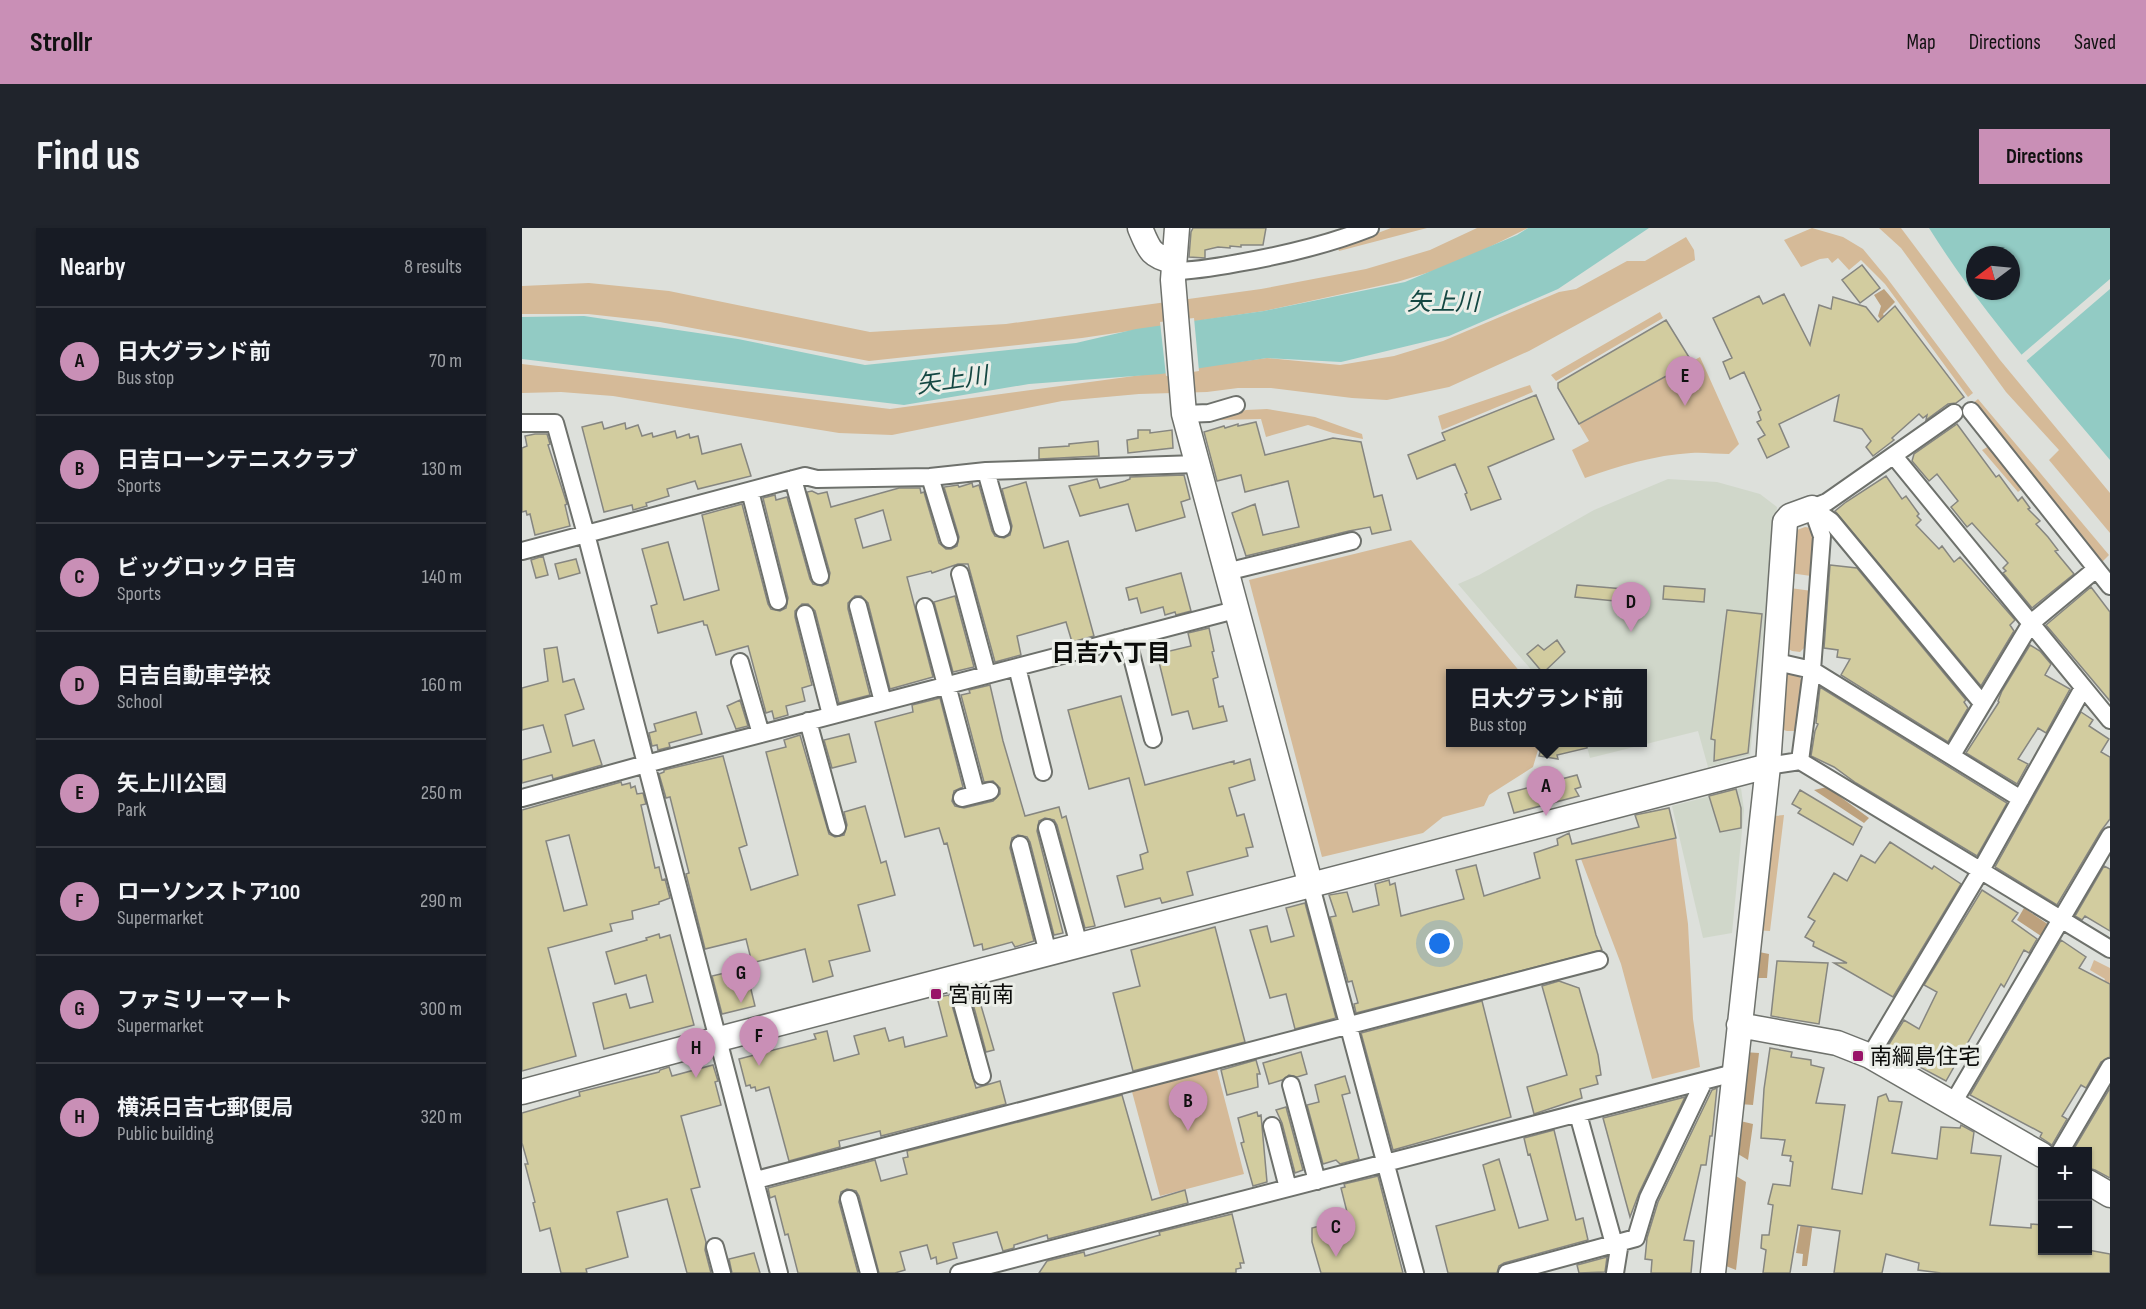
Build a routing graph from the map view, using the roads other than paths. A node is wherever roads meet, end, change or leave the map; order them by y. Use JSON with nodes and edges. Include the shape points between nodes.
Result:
{"nodes":[{"id":1,"x":1140,"y":228,"type":"edge"},
{"id":2,"x":1178,"y":228,"type":"edge"},
{"id":3,"x":1370,"y":228,"type":"edge"},
{"id":4,"x":1338,"y":234,"type":"edge"},
{"id":5,"x":1173,"y":273,"type":"junction"},
{"id":6,"x":1236,"y":405,"type":"dead end"},
{"id":7,"x":1183,"y":411,"type":"junction"},
{"id":8,"x":522,"y":423,"type":"edge"},
{"id":9,"x":1894,"y":456,"type":"junction"},
{"id":10,"x":1197,"y":464,"type":"junction"},
{"id":11,"x":986,"y":471,"type":"junction"},
{"id":12,"x":930,"y":477,"type":"junction"},
{"id":13,"x":793,"y":479,"type":"junction"},
{"id":14,"x":750,"y":490,"type":"junction"},
{"id":15,"x":1812,"y":508,"type":"junction"},
{"id":16,"x":1002,"y":528,"type":"dead end"},
{"id":17,"x":586,"y":534,"type":"junction"},
{"id":18,"x":949,"y":539,"type":"dead end"},
{"id":19,"x":1352,"y":541,"type":"dead end"},
{"id":20,"x":522,"y":551,"type":"edge"},
{"id":21,"x":2096,"y":569,"type":"junction"},
{"id":22,"x":1226,"y":572,"type":"junction"},
{"id":23,"x":960,"y":574,"type":"dead end"},
{"id":24,"x":820,"y":576,"type":"dead end"},
{"id":25,"x":2110,"y":586,"type":"edge"},
{"id":26,"x":778,"y":601,"type":"dead end"},
{"id":27,"x":858,"y":606,"type":"dead end"},
{"id":28,"x":925,"y":607,"type":"dead end"},
{"id":29,"x":1235,"y":610,"type":"junction"},
{"id":30,"x":805,"y":614,"type":"dead end"},
{"id":31,"x":2031,"y":623,"type":"junction"},
{"id":32,"x":1127,"y":638,"type":"junction"},
{"id":33,"x":740,"y":662,"type":"dead end"},
{"id":34,"x":1777,"y":662,"type":"junction"},
{"id":35,"x":1017,"y":667,"type":"junction"},
{"id":36,"x":1812,"y":670,"type":"junction"},
{"id":37,"x":987,"y":675,"type":"junction"},
{"id":38,"x":946,"y":685,"type":"junction"},
{"id":39,"x":2083,"y":687,"type":"junction"},
{"id":40,"x":883,"y":702,"type":"junction"},
{"id":41,"x":1982,"y":703,"type":"junction"},
{"id":42,"x":831,"y":716,"type":"junction"},
{"id":43,"x":2110,"y":720,"type":"edge"},
{"id":44,"x":808,"y":721,"type":"junction"},
{"id":45,"x":761,"y":734,"type":"junction"},
{"id":46,"x":1153,"y":739,"type":"dead end"},
{"id":47,"x":1952,"y":755,"type":"junction"},
{"id":48,"x":1800,"y":761,"type":"junction"},
{"id":49,"x":646,"y":764,"type":"junction"},
{"id":50,"x":1768,"y":766,"type":"junction"},
{"id":51,"x":1044,"y":772,"type":"dead end"},
{"id":52,"x":976,"y":794,"type":"dead end"},
{"id":53,"x":522,"y":798,"type":"edge"},
{"id":54,"x":2021,"y":799,"type":"junction"},
{"id":55,"x":837,"y":827,"type":"dead end"},
{"id":56,"x":1047,"y":828,"type":"dead end"},
{"id":57,"x":2110,"y":836,"type":"edge"},
{"id":58,"x":1020,"y":845,"type":"dead end"},
{"id":59,"x":1981,"y":870,"type":"junction"},
{"id":60,"x":1311,"y":886,"type":"junction"},
{"id":61,"x":2061,"y":921,"type":"junction"},
{"id":62,"x":1079,"y":945,"type":"junction"},
{"id":63,"x":2110,"y":949,"type":"edge"},
{"id":64,"x":1048,"y":953,"type":"junction"},
{"id":65,"x":1599,"y":960,"type":"dead end"},
{"id":66,"x":955,"y":978,"type":"junction"},
{"id":67,"x":1350,"y":1025,"type":"junction"},
{"id":68,"x":1739,"y":1025,"type":"junction"},
{"id":69,"x":719,"y":1039,"type":"junction"},
{"id":70,"x":1870,"y":1056,"type":"junction"},
{"id":71,"x":983,"y":1066,"type":"dead end"},
{"id":72,"x":2110,"y":1067,"type":"edge"},
{"id":73,"x":1734,"y":1073,"type":"junction"},
{"id":74,"x":1704,"y":1081,"type":"junction"},
{"id":75,"x":522,"y":1092,"type":"edge"},
{"id":76,"x":1297,"y":1092,"type":"dead end"},
{"id":77,"x":1953,"y":1103,"type":"junction"},
{"id":78,"x":1578,"y":1114,"type":"junction"},
{"id":79,"x":1272,"y":1126,"type":"dead end"},
{"id":80,"x":2063,"y":1147,"type":"edge"},
{"id":81,"x":2038,"y":1152,"type":"edge"},
{"id":82,"x":1386,"y":1164,"type":"junction"},
{"id":83,"x":756,"y":1180,"type":"junction"},
{"id":84,"x":1317,"y":1181,"type":"junction"},
{"id":85,"x":2092,"y":1184,"type":"edge"},
{"id":86,"x":1288,"y":1188,"type":"junction"},
{"id":87,"x":2110,"y":1195,"type":"edge"},
{"id":88,"x":847,"y":1209,"type":"dead end"},
{"id":89,"x":1617,"y":1243,"type":"junction"},
{"id":90,"x":715,"y":1247,"type":"dead end"},
{"id":91,"x":985,"y":1270,"type":"edge"},
{"id":92,"x":722,"y":1273,"type":"edge"},
{"id":93,"x":779,"y":1273,"type":"edge"},
{"id":94,"x":869,"y":1273,"type":"edge"},
{"id":95,"x":959,"y":1273,"type":"edge"},
{"id":96,"x":1415,"y":1273,"type":"edge"},
{"id":97,"x":1507,"y":1273,"type":"edge"},
{"id":98,"x":1615,"y":1273,"type":"edge"},
{"id":99,"x":1713,"y":1273,"type":"edge"}],
"edges":[{"from":1,"to":5,"type":"street","via":[[1151,252]]},
{"from":2,"to":5,"type":"street"},
{"from":3,"to":4,"type":"street"},
{"from":4,"to":5,"type":"street","via":[[1268,258]]},
{"from":5,"to":7,"type":"street"},
{"from":6,"to":7,"type":"street","via":[[1209,412]]},
{"from":7,"to":10,"type":"street"},
{"from":8,"to":17,"type":"street","via":[[555,423]]},
{"from":9,"to":15,"type":"street"},
{"from":9,"to":21,"type":"street","via":[[1963,412]]},
{"from":9,"to":31,"type":"street"},
{"from":10,"to":11,"type":"street"},
{"from":10,"to":22,"type":"street"},
{"from":11,"to":12,"type":"street"},
{"from":11,"to":16,"type":"street"},
{"from":12,"to":13,"type":"street"},
{"from":12,"to":18,"type":"street"},
{"from":13,"to":14,"type":"street"},
{"from":13,"to":24,"type":"street"},
{"from":14,"to":17,"type":"street"},
{"from":14,"to":26,"type":"street"},
{"from":15,"to":34,"type":"street","via":[[1790,516],[1785,522]]},
{"from":15,"to":36,"type":"street","via":[[1822,536]]},
{"from":15,"to":41,"type":"street","via":[[1831,521]]},
{"from":17,"to":20,"type":"street"},
{"from":17,"to":49,"type":"street"},
{"from":19,"to":22,"type":"street"},
{"from":21,"to":25,"type":"street"},
{"from":21,"to":31,"type":"street"},
{"from":22,"to":29,"type":"street"},
{"from":23,"to":37,"type":"street"},
{"from":27,"to":40,"type":"street"},
{"from":28,"to":38,"type":"street"},
{"from":29,"to":32,"type":"street"},
{"from":29,"to":60,"type":"street"},
{"from":30,"to":42,"type":"street"},
{"from":31,"to":39,"type":"street"},
{"from":31,"to":41,"type":"street"},
{"from":32,"to":35,"type":"street"},
{"from":32,"to":46,"type":"street"},
{"from":33,"to":45,"type":"street"},
{"from":34,"to":36,"type":"street"},
{"from":34,"to":50,"type":"street"},
{"from":35,"to":37,"type":"street"},
{"from":35,"to":51,"type":"street"},
{"from":36,"to":47,"type":"street"},
{"from":36,"to":48,"type":"street"},
{"from":37,"to":38,"type":"street"},
{"from":38,"to":40,"type":"street"},
{"from":38,"to":52,"type":"street"},
{"from":39,"to":43,"type":"street"},
{"from":39,"to":54,"type":"street"},
{"from":40,"to":42,"type":"street"},
{"from":41,"to":47,"type":"street"},
{"from":42,"to":44,"type":"street"},
{"from":44,"to":45,"type":"street"},
{"from":44,"to":55,"type":"street","via":[[827,811]]},
{"from":45,"to":49,"type":"street"},
{"from":47,"to":54,"type":"street"},
{"from":48,"to":50,"type":"street"},
{"from":48,"to":59,"type":"street"},
{"from":49,"to":53,"type":"street"},
{"from":49,"to":69,"type":"street"},
{"from":50,"to":60,"type":"street"},
{"from":50,"to":68,"type":"street"},
{"from":54,"to":59,"type":"street"},
{"from":56,"to":62,"type":"street"},
{"from":57,"to":61,"type":"street"},
{"from":58,"to":64,"type":"street"},
{"from":59,"to":61,"type":"street"},
{"from":59,"to":70,"type":"street"},
{"from":60,"to":62,"type":"street"},
{"from":60,"to":67,"type":"street"},
{"from":61,"to":63,"type":"street"},
{"from":61,"to":77,"type":"street"},
{"from":62,"to":64,"type":"street"},
{"from":64,"to":66,"type":"street"},
{"from":65,"to":67,"type":"street"},
{"from":66,"to":69,"type":"street"},
{"from":66,"to":71,"type":"street"},
{"from":67,"to":82,"type":"street"},
{"from":67,"to":83,"type":"street"},
{"from":68,"to":70,"type":"street","via":[[1837,1043]]},
{"from":68,"to":73,"type":"street"},
{"from":69,"to":75,"type":"street"},
{"from":69,"to":83,"type":"street"},
{"from":70,"to":77,"type":"street"},
{"from":72,"to":80,"type":"street"},
{"from":73,"to":74,"type":"street"},
{"from":73,"to":99,"type":"street"},
{"from":74,"to":78,"type":"street"},
{"from":74,"to":89,"type":"street","via":[[1648,1198],[1636,1238]]},
{"from":76,"to":84,"type":"street"},
{"from":77,"to":81,"type":"street"},
{"from":78,"to":82,"type":"street"},
{"from":78,"to":89,"type":"street"},
{"from":79,"to":86,"type":"street"},
{"from":82,"to":84,"type":"street"},
{"from":82,"to":96,"type":"street"},
{"from":83,"to":93,"type":"street"},
{"from":84,"to":86,"type":"street"},
{"from":85,"to":87,"type":"street"},
{"from":86,"to":91,"type":"street"},
{"from":88,"to":94,"type":"street"},
{"from":89,"to":97,"type":"street"},
{"from":89,"to":98,"type":"street"},
{"from":90,"to":92,"type":"street"},
{"from":91,"to":95,"type":"street"}]}
